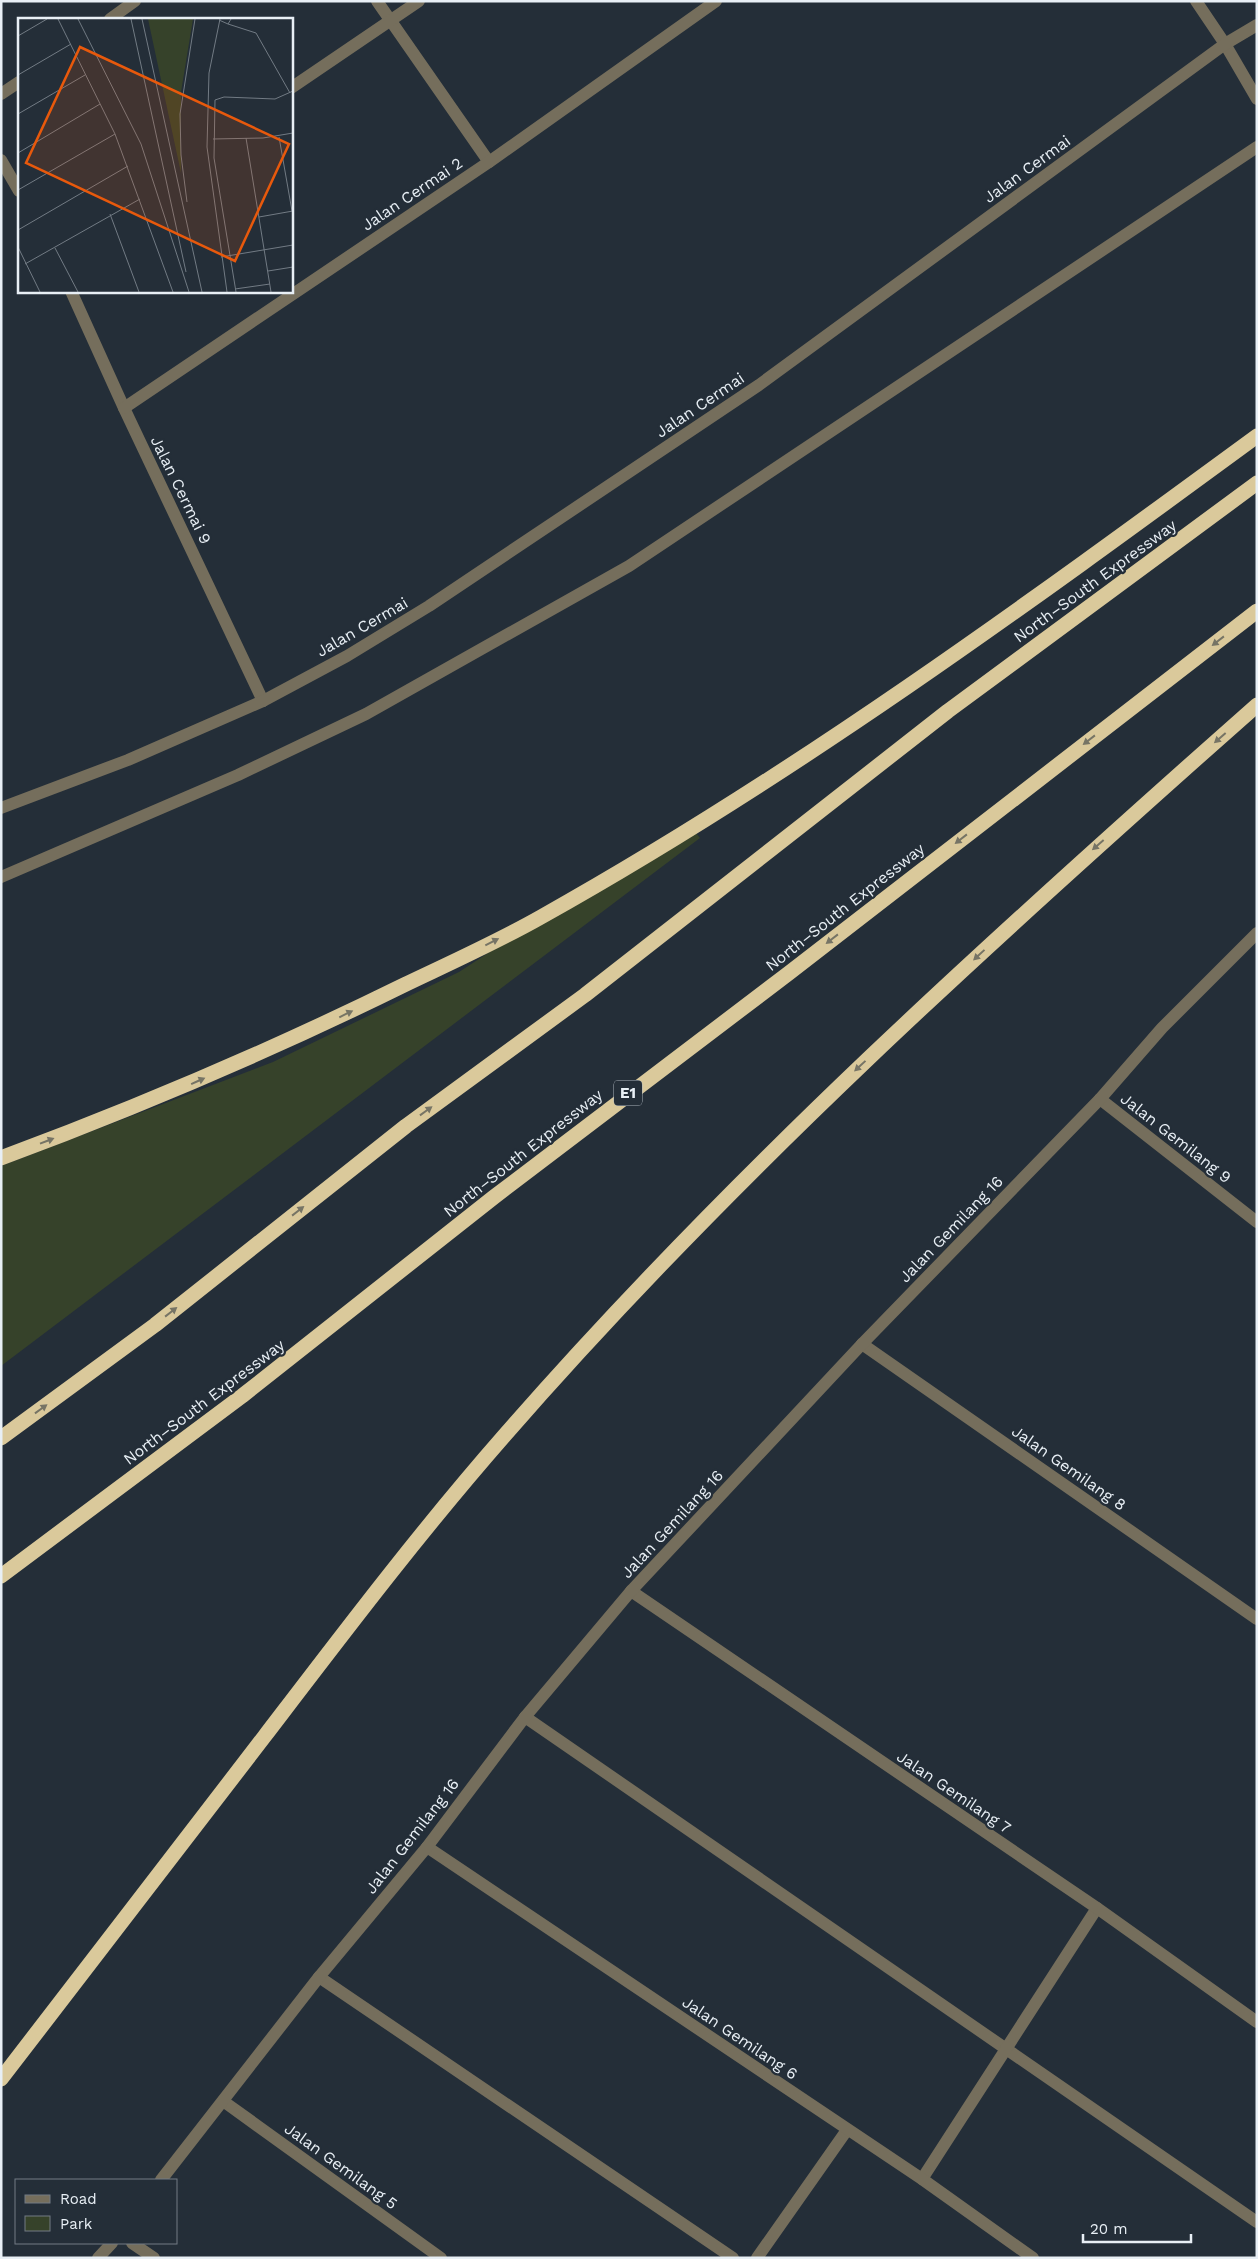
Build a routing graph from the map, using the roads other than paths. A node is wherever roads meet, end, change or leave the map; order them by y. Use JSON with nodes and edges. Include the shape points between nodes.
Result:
{"nodes":[{"id":1,"x":135,"y":1,"type":"edge"},
{"id":2,"x":377,"y":1,"type":"edge"},
{"id":3,"x":419,"y":1,"type":"edge"},
{"id":4,"x":716,"y":1,"type":"edge"},
{"id":5,"x":1196,"y":1,"type":"edge"},
{"id":6,"x":111,"y":18,"type":"edge"},
{"id":7,"x":390,"y":21,"type":"junction"},
{"id":8,"x":1257,"y":25,"type":"edge"},
{"id":9,"x":1225,"y":44,"type":"junction"},
{"id":10,"x":18,"y":83,"type":"edge"},
{"id":11,"x":292,"y":87,"type":"edge"},
{"id":12,"x":1,"y":94,"type":"edge"},
{"id":13,"x":1257,"y":98,"type":"edge"},
{"id":14,"x":1257,"y":147,"type":"edge"},
{"id":15,"x":1,"y":160,"type":"edge"},
{"id":16,"x":489,"y":162,"type":"junction"},
{"id":17,"x":18,"y":189,"type":"edge"},
{"id":18,"x":71,"y":292,"type":"edge"},
{"id":19,"x":124,"y":408,"type":"junction"},
{"id":20,"x":1257,"y":436,"type":"edge"},
{"id":21,"x":1257,"y":483,"type":"edge"},
{"id":22,"x":1257,"y":611,"type":"edge"},
{"id":23,"x":263,"y":701,"type":"junction"},
{"id":24,"x":1257,"y":705,"type":"edge"},
{"id":25,"x":1,"y":808,"type":"edge"},
{"id":26,"x":1,"y":877,"type":"edge"},
{"id":27,"x":1257,"y":933,"type":"edge"},
{"id":28,"x":1100,"y":1099,"type":"junction"},
{"id":29,"x":1,"y":1158,"type":"edge"},
{"id":30,"x":1257,"y":1222,"type":"edge"},
{"id":31,"x":862,"y":1344,"type":"junction"},
{"id":32,"x":1,"y":1438,"type":"edge"},
{"id":33,"x":1,"y":1576,"type":"edge"},
{"id":34,"x":631,"y":1591,"type":"junction"},
{"id":35,"x":1257,"y":1619,"type":"edge"},
{"id":36,"x":525,"y":1717,"type":"junction"},
{"id":37,"x":427,"y":1847,"type":"junction"},
{"id":38,"x":1097,"y":1908,"type":"junction"},
{"id":39,"x":319,"y":1978,"type":"junction"},
{"id":40,"x":1257,"y":2022,"type":"edge"},
{"id":41,"x":1006,"y":2047,"type":"junction"},
{"id":42,"x":1,"y":2079,"type":"edge"},
{"id":43,"x":223,"y":2100,"type":"junction"},
{"id":44,"x":848,"y":2130,"type":"junction"},
{"id":45,"x":162,"y":2179,"type":"edge"},
{"id":46,"x":922,"y":2179,"type":"junction"},
{"id":47,"x":1257,"y":2222,"type":"edge"},
{"id":48,"x":111,"y":2244,"type":"edge"},
{"id":49,"x":133,"y":2244,"type":"edge"},
{"id":50,"x":98,"y":2258,"type":"edge"},
{"id":51,"x":154,"y":2258,"type":"edge"},
{"id":52,"x":441,"y":2258,"type":"edge"},
{"id":53,"x":733,"y":2258,"type":"edge"},
{"id":54,"x":757,"y":2258,"type":"edge"},
{"id":55,"x":1033,"y":2258,"type":"edge"}],
"edges":[{"from":1,"to":6,"type":"street"},
{"from":2,"to":7,"type":"street"},
{"from":3,"to":7,"type":"street"},
{"from":4,"to":16,"type":"street","name":"Jalan Cermai 2"},
{"from":5,"to":9,"type":"street"},
{"from":7,"to":11,"type":"street"},
{"from":7,"to":16,"type":"street"},
{"from":8,"to":9,"type":"street","name":"Jalan Cermai"},
{"from":9,"to":13,"type":"street"},
{"from":9,"to":23,"type":"street","name":"Jalan Cermai","via":[[759,385],[429,606],[347,656]]},
{"from":10,"to":12,"type":"street"},
{"from":14,"to":26,"type":"street","via":[[621,571],[366,714],[238,775]]},
{"from":15,"to":17,"type":"street"},
{"from":16,"to":19,"type":"street","name":"Jalan Cermai 2"},
{"from":18,"to":19,"type":"street","name":"Jalan Cermai 9"},
{"from":19,"to":23,"type":"street","name":"Jalan Cermai 9"},
{"from":29,"to":20,"type":"highway","one_way":true,"via":[[175,1091],[338,1018],[540,918],[684,834],[825,743],[930,672]]},
{"from":32,"to":21,"type":"highway","name":"North–South Expressway","one_way":true,"via":[[155,1325],[406,1126],[585,995],[948,711]]},
{"from":22,"to":33,"type":"highway","name":"North–South Expressway","number":"E1","one_way":true,"via":[[789,973],[524,1173],[242,1396]]},
{"from":23,"to":25,"type":"street","name":"Jalan Cermai","via":[[128,760]]},
{"from":24,"to":42,"type":"highway","one_way":true,"via":[[1082,860],[847,1078],[607,1322],[504,1435],[432,1521]]},
{"from":27,"to":28,"type":"street","name":"Jalan Gemilang 16","via":[[1162,1028]]},
{"from":28,"to":30,"type":"street","name":"Jalan Gemilang 9"},
{"from":28,"to":31,"type":"street","name":"Jalan Gemilang 16"},
{"from":31,"to":34,"type":"street","name":"Jalan Gemilang 16"},
{"from":31,"to":35,"type":"street","name":"Jalan Gemilang 8"},
{"from":34,"to":36,"type":"street","name":"Jalan Gemilang 16"},
{"from":34,"to":38,"type":"street","name":"Jalan Gemilang 7"},
{"from":36,"to":37,"type":"street","name":"Jalan Gemilang 16"},
{"from":36,"to":41,"type":"street"},
{"from":37,"to":39,"type":"street","name":"Jalan Gemilang 16"},
{"from":37,"to":44,"type":"street","name":"Jalan Gemilang 6"},
{"from":38,"to":40,"type":"street","name":"Jalan Gemilang 7"},
{"from":38,"to":41,"type":"street"},
{"from":39,"to":43,"type":"street","name":"Jalan Gemilang 16"},
{"from":39,"to":53,"type":"street"},
{"from":41,"to":46,"type":"street"},
{"from":41,"to":47,"type":"street"},
{"from":43,"to":45,"type":"street","name":"Jalan Gemilang 16"},
{"from":43,"to":52,"type":"street","name":"Jalan Gemilang 5"},
{"from":44,"to":46,"type":"street","name":"Jalan Gemilang 6"},
{"from":44,"to":54,"type":"street"},
{"from":46,"to":55,"type":"street","name":"Jalan Gemilang 6"},
{"from":48,"to":50,"type":"street"},
{"from":49,"to":51,"type":"street"}]}
